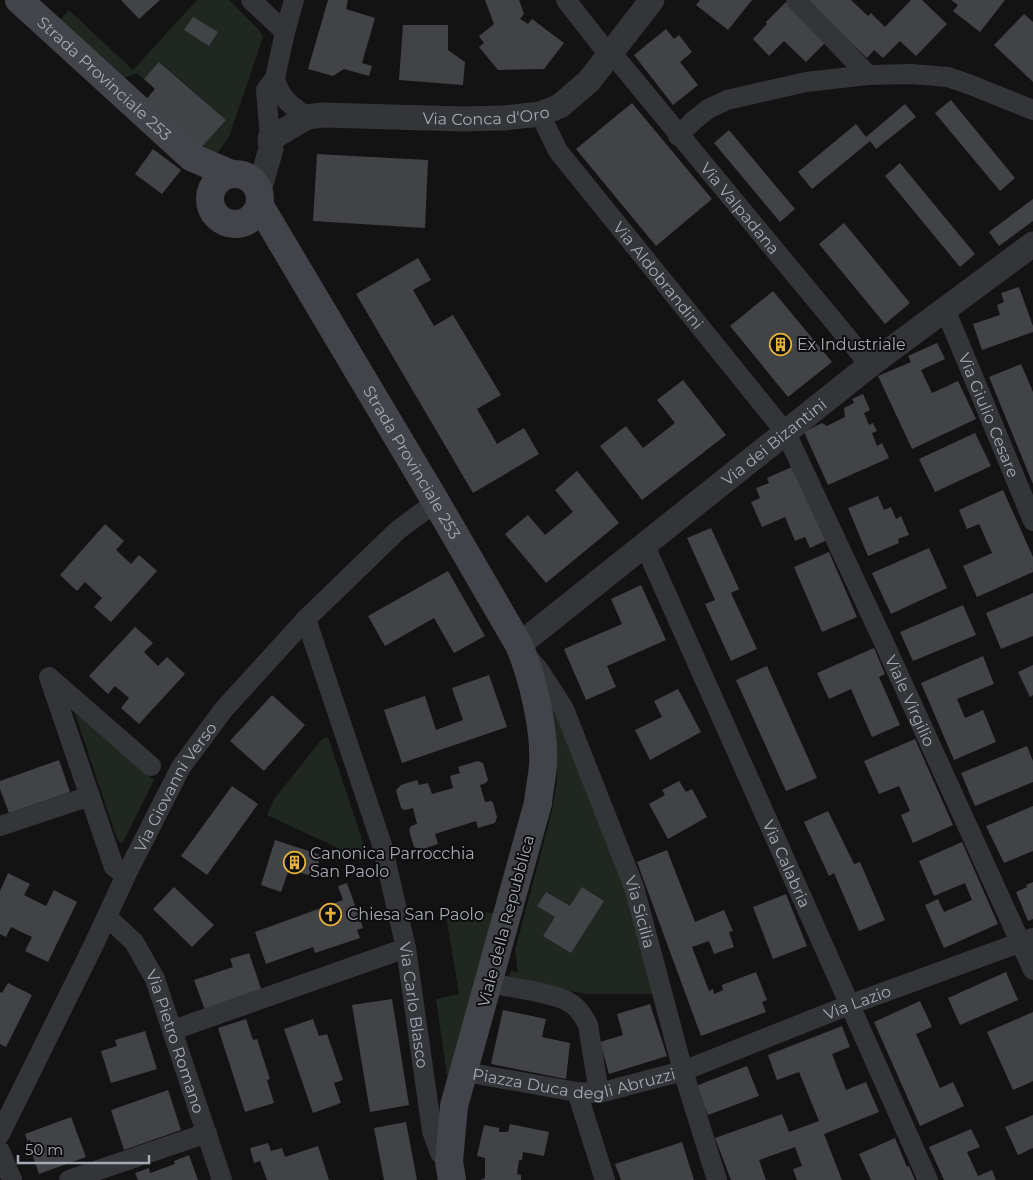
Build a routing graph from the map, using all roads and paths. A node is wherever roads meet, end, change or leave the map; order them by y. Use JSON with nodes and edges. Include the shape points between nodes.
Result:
{"nodes":[{"id":1,"x":19,"y":0,"type":"edge"},
{"id":2,"x":251,"y":0,"type":"edge"},
{"id":3,"x":294,"y":0,"type":"edge"},
{"id":4,"x":566,"y":0,"type":"edge"},
{"id":5,"x":652,"y":0,"type":"edge"},
{"id":6,"x":796,"y":0,"type":"edge"},
{"id":7,"x":285,"y":32,"type":"junction"},
{"id":8,"x":609,"y":55,"type":"junction"},
{"id":9,"x":868,"y":75,"type":"junction"},
{"id":10,"x":275,"y":78,"type":"junction"},
{"id":11,"x":1033,"y":110,"type":"edge"},
{"id":12,"x":540,"y":114,"type":"junction"},
{"id":13,"x":307,"y":118,"type":"junction"},
{"id":14,"x":678,"y":136,"type":"junction"},
{"id":15,"x":270,"y":144,"type":"junction"},
{"id":16,"x":191,"y":157,"type":"junction"},
{"id":17,"x":246,"y":193,"type":"junction"},
{"id":18,"x":210,"y":198,"type":"junction"},
{"id":19,"x":1033,"y":244,"type":"edge"},
{"id":20,"x":945,"y":309,"type":"junction"},
{"id":21,"x":870,"y":366,"type":"junction"},
{"id":22,"x":786,"y":433,"type":"junction"},
{"id":23,"x":436,"y":502,"type":"junction"},
{"id":24,"x":1033,"y":521,"type":"edge"},
{"id":25,"x":645,"y":546,"type":"junction"},
{"id":26,"x":306,"y":619,"type":"junction"},
{"id":27,"x":522,"y":654,"type":"junction"},
{"id":28,"x":151,"y":766,"type":"dead end"},
{"id":29,"x":90,"y":796,"type":"junction"},
{"id":30,"x":0,"y":826,"type":"edge"},
{"id":31,"x":126,"y":875,"type":"junction"},
{"id":32,"x":107,"y":916,"type":"junction"},
{"id":33,"x":1027,"y":940,"type":"edge"},
{"id":34,"x":406,"y":948,"type":"junction"},
{"id":35,"x":1033,"y":970,"type":"edge"},
{"id":36,"x":489,"y":983,"type":"junction"},
{"id":37,"x":849,"y":1005,"type":"junction"},
{"id":38,"x":173,"y":1030,"type":"junction"},
{"id":39,"x":683,"y":1070,"type":"junction"},
{"id":40,"x":423,"y":1072,"type":"junction"},
{"id":41,"x":465,"y":1072,"type":"junction"},
{"id":42,"x":576,"y":1092,"type":"junction"},
{"id":43,"x":599,"y":1093,"type":"junction"},
{"id":44,"x":454,"y":1106,"type":"junction"},
{"id":45,"x":207,"y":1133,"type":"junction"},
{"id":46,"x":0,"y":1134,"type":"edge"},
{"id":47,"x":0,"y":1151,"type":"edge"},
{"id":48,"x":451,"y":1171,"type":"edge"},
{"id":49,"x":12,"y":1180,"type":"edge"},
{"id":50,"x":69,"y":1180,"type":"edge"},
{"id":51,"x":222,"y":1180,"type":"edge"},
{"id":52,"x":605,"y":1180,"type":"edge"},
{"id":53,"x":717,"y":1180,"type":"edge"},
{"id":54,"x":928,"y":1180,"type":"edge"}],
"edges":[{"from":1,"to":16,"type":"main road","name":"Strada Provinciale 253"},
{"from":2,"to":7,"type":"street"},
{"from":3,"to":7,"type":"street"},
{"from":4,"to":8,"type":"street","name":"Via Valpadana"},
{"from":5,"to":8,"type":"street","name":"Via Conca d'Oro"},
{"from":6,"to":9,"type":"street"},
{"from":7,"to":10,"type":"street"},
{"from":8,"to":12,"type":"street","name":"Via Conca d'Oro","via":[[575,95],[560,106]]},
{"from":8,"to":14,"type":"street","name":"Via Valpadana","via":[[620,63]]},
{"from":9,"to":11,"type":"street","via":[[948,77]]},
{"from":9,"to":14,"type":"street","via":[[806,82],[727,100],[708,109]]},
{"from":10,"to":13,"type":"street","via":[[284,99]]},
{"from":10,"to":15,"type":"street","via":[[266,90]]},
{"from":12,"to":13,"type":"street","name":"Via Conca d'Oro","via":[[503,118],[323,115]]},
{"from":12,"to":22,"type":"street","name":"Via Aldobrandini","via":[[558,151]]},
{"from":13,"to":15,"type":"street"},
{"from":14,"to":21,"type":"street","name":"Via Valpadana"},
{"from":15,"to":17,"type":"street"},
{"from":16,"to":17,"type":"main road","name":"Strada Provinciale 253"},
{"from":16,"to":18,"type":"main road","name":"Strada Provinciale 253"},
{"from":17,"to":18,"type":"main road","via":[[223,177],[216,182]]},
{"from":17,"to":18,"type":"main road","name":"Strada Provinciale 253","via":[[235,224],[227,223],[214,213]]},
{"from":17,"to":23,"type":"main road","name":"Strada Provinciale 253","via":[[295,265]]},
{"from":19,"to":20,"type":"street","name":"Via dei Bizantini"},
{"from":20,"to":21,"type":"street","name":"Via dei Bizantini"},
{"from":20,"to":24,"type":"street","name":"Via Giulio Cesare"},
{"from":21,"to":22,"type":"street","name":"Via dei Bizantini"},
{"from":22,"to":25,"type":"street","name":"Via dei Bizantini"},
{"from":22,"to":33,"type":"street","name":"Viale Virgilio"},
{"from":23,"to":26,"type":"street","name":"Via Giovanni Verso","via":[[398,530]]},
{"from":23,"to":27,"type":"main road","name":"Strada Provinciale 253"},
{"from":25,"to":27,"type":"street","name":"Via dei Bizantini"},
{"from":25,"to":37,"type":"street","name":"Via Calabria"},
{"from":26,"to":31,"type":"street","name":"Via Giovanni Verso","via":[[224,709],[181,767]]},
{"from":26,"to":34,"type":"street","name":"Via Carlo Blasco","via":[[382,844]]},
{"from":27,"to":36,"type":"main road","name":"Viale della Repubblica","via":[[542,733],[543,764],[538,803]]},
{"from":27,"to":39,"type":"street","name":"Via Sicilia","via":[[539,670],[564,709],[634,887]]},
{"from":28,"to":29,"type":"street","via":[[49,677]]},
{"from":29,"to":30,"type":"street"},
{"from":29,"to":31,"type":"street","via":[[114,867]]},
{"from":31,"to":32,"type":"street","name":"Via Giovanni Verso"},
{"from":32,"to":38,"type":"street","name":"Via Pietro Romano","via":[[134,942],[145,959]]},
{"from":32,"to":46,"type":"street","name":"Via Giovanni Verso"},
{"from":33,"to":35,"type":"street","name":"Viale Virgilio"},
{"from":33,"to":37,"type":"street","name":"Via Lazio"},
{"from":34,"to":38,"type":"street"},
{"from":34,"to":40,"type":"street","name":"Via Carlo Blasco"},
{"from":36,"to":41,"type":"main road","name":"Viale della Repubblica"},
{"from":36,"to":43,"type":"street","via":[[554,996],[566,1000],[583,1014],[588,1024]]},
{"from":37,"to":39,"type":"street","name":"Via Lazio"},
{"from":37,"to":54,"type":"street","name":"Via Calabria"},
{"from":38,"to":45,"type":"street","name":"Via Pietro Romano"},
{"from":39,"to":43,"type":"street","name":"Piazza Duca degli Abruzzi"},
{"from":39,"to":53,"type":"street","name":"Via Sicilia"},
{"from":40,"to":44,"type":"street"},
{"from":40,"to":48,"type":"street","name":"Via Carlo Blasco","via":[[432,1131]]},
{"from":41,"to":42,"type":"street","name":"Piazza Duca degli Abruzzi"},
{"from":41,"to":44,"type":"main road","name":"Viale della Repubblica"},
{"from":42,"to":43,"type":"street","name":"Piazza Duca degli Abruzzi"},
{"from":42,"to":52,"type":"street"},
{"from":44,"to":48,"type":"main road","name":"Viale della Repubblica"},
{"from":45,"to":50,"type":"street"},
{"from":45,"to":51,"type":"street","name":"Via Pietro Romano"},
{"from":47,"to":49,"type":"street"}]}
